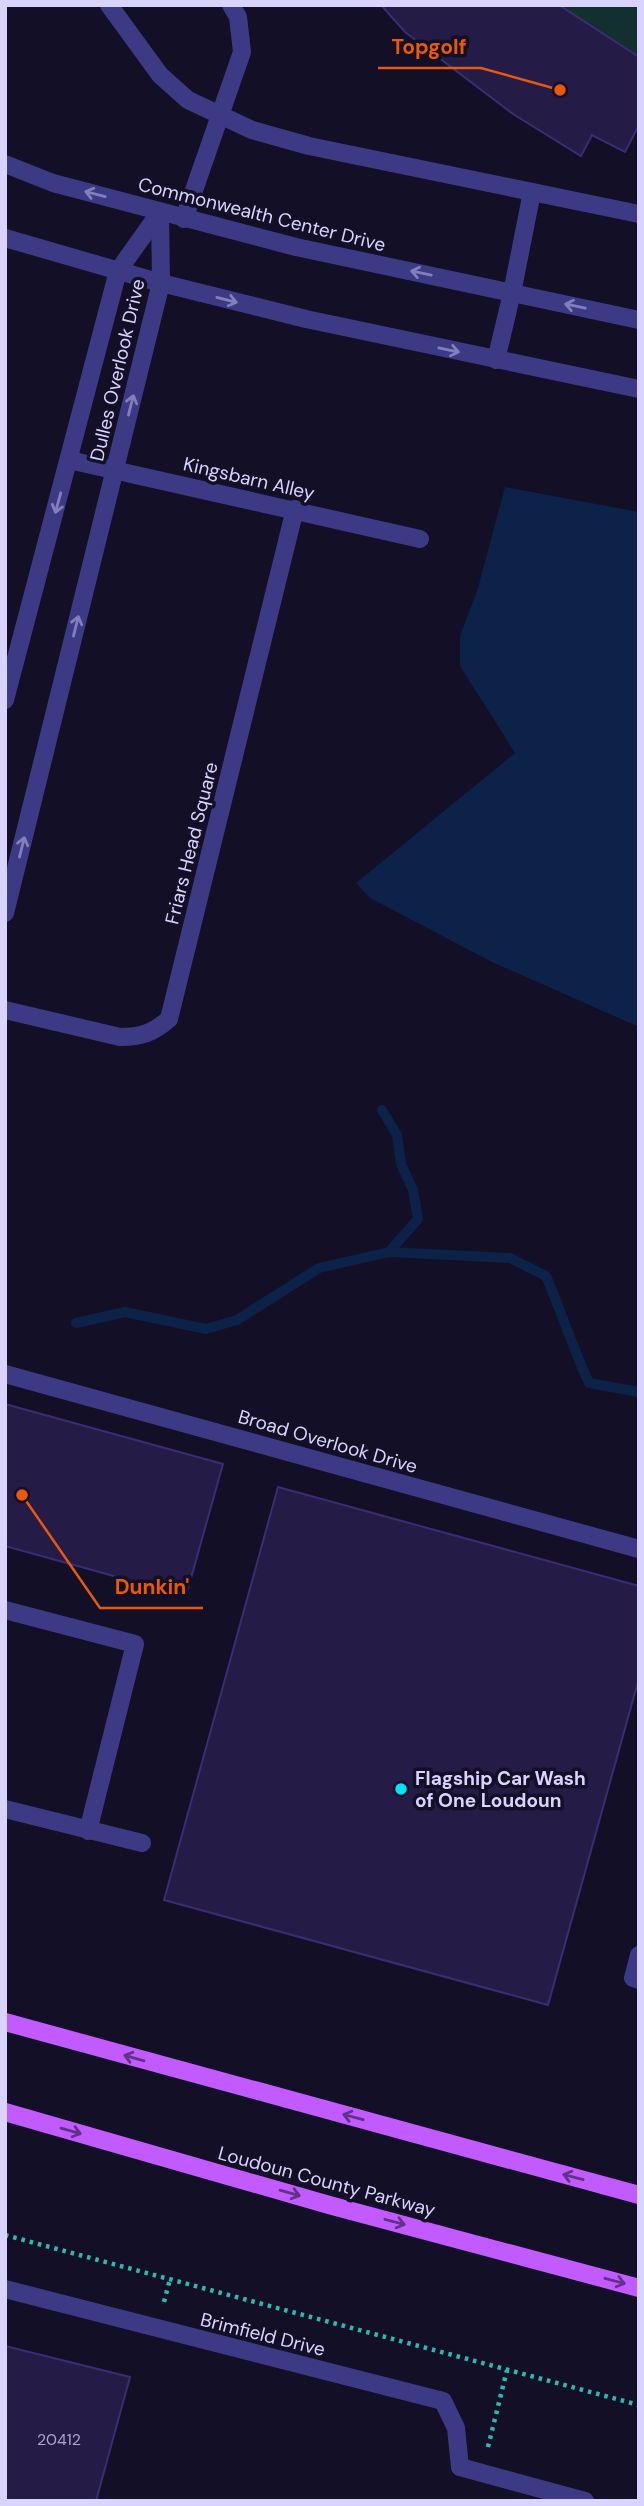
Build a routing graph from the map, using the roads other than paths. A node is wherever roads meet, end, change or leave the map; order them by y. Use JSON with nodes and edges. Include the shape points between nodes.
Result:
{"nodes":[{"id":1,"x":109,"y":5,"type":"edge"},
{"id":2,"x":231,"y":5,"type":"edge"},
{"id":3,"x":221,"y":116,"type":"junction"},
{"id":4,"x":5,"y":164,"type":"edge"},
{"id":5,"x":532,"y":192,"type":"junction"},
{"id":6,"x":160,"y":212,"type":"junction"},
{"id":7,"x":639,"y":214,"type":"edge"},
{"id":8,"x":184,"y":219,"type":"junction"},
{"id":9,"x":5,"y":238,"type":"edge"},
{"id":10,"x":118,"y":271,"type":"junction"},
{"id":11,"x":161,"y":284,"type":"junction"},
{"id":12,"x":512,"y":293,"type":"junction"},
{"id":13,"x":639,"y":320,"type":"edge"},
{"id":14,"x":496,"y":360,"type":"junction"},
{"id":15,"x":639,"y":389,"type":"edge"},
{"id":16,"x":69,"y":460,"type":"junction"},
{"id":17,"x":115,"y":470,"type":"junction"},
{"id":18,"x":295,"y":509,"type":"junction"},
{"id":19,"x":420,"y":539,"type":"dead end"},
{"id":20,"x":5,"y":700,"type":"edge"},
{"id":21,"x":5,"y":913,"type":"edge"},
{"id":22,"x":5,"y":1010,"type":"edge"},
{"id":23,"x":5,"y":1374,"type":"edge"},
{"id":24,"x":639,"y":1549,"type":"edge"},
{"id":25,"x":5,"y":1610,"type":"edge"},
{"id":26,"x":5,"y":1809,"type":"edge"},
{"id":27,"x":88,"y":1831,"type":"junction"},
{"id":28,"x":142,"y":1843,"type":"dead end"},
{"id":29,"x":639,"y":1955,"type":"edge"},
{"id":30,"x":639,"y":1980,"type":"edge"},
{"id":31,"x":5,"y":2022,"type":"edge"},
{"id":32,"x":5,"y":2112,"type":"edge"},
{"id":33,"x":639,"y":2194,"type":"edge"},
{"id":34,"x":639,"y":2287,"type":"edge"},
{"id":35,"x":5,"y":2289,"type":"edge"},
{"id":36,"x":585,"y":2501,"type":"edge"}],
"edges":[{"from":1,"to":3,"type":"street","via":[[160,75],[188,100]]},
{"from":2,"to":3,"type":"street","via":[[238,17],[242,52]]},
{"from":3,"to":5,"type":"street","via":[[309,146]]},
{"from":3,"to":8,"type":"street"},
{"from":6,"to":4,"type":"street","name":"Commonwealth Center Drive","one_way":true,"via":[[53,183]]},
{"from":5,"to":7,"type":"street"},
{"from":5,"to":12,"type":"street"},
{"from":6,"to":8,"type":"street","name":"Commonwealth Center Drive"},
{"from":6,"to":10,"type":"street","name":"Dulles Overlook Drive"},
{"from":6,"to":11,"type":"street","name":"Dulles Overlook Drive"},
{"from":12,"to":8,"type":"street","name":"Commonwealth Center Drive","one_way":true},
{"from":9,"to":10,"type":"street"},
{"from":10,"to":11,"type":"street"},
{"from":10,"to":16,"type":"street","name":"Dulles Overlook Drive"},
{"from":11,"to":14,"type":"street","one_way":true},
{"from":17,"to":11,"type":"street","name":"Dulles Overlook Drive","one_way":true},
{"from":13,"to":12,"type":"street","name":"Commonwealth Center Drive","one_way":true},
{"from":12,"to":14,"type":"street"},
{"from":14,"to":15,"type":"street"},
{"from":16,"to":17,"type":"street","name":"Kingsbarn Alley"},
{"from":16,"to":20,"type":"street","name":"Dulles Overlook Drive","one_way":true},
{"from":17,"to":18,"type":"street","name":"Kingsbarn Alley"},
{"from":21,"to":17,"type":"street","name":"Dulles Overlook Drive","one_way":true},
{"from":18,"to":19,"type":"street","name":"Kingsbarn Alley"},
{"from":18,"to":22,"type":"street","name":"Friars Head Square","via":[[169,1019],[146,1034],[120,1037]]},
{"from":23,"to":24,"type":"street","name":"Broad Overlook Drive"},
{"from":25,"to":27,"type":"street","via":[[135,1644]]},
{"from":26,"to":27,"type":"street"},
{"from":27,"to":28,"type":"street"},
{"from":29,"to":30,"type":"street","via":[[632,1978]]},
{"from":33,"to":31,"type":"main road","one_way":true},
{"from":32,"to":34,"type":"main road","name":"Loudoun County Parkway","one_way":true},
{"from":35,"to":36,"type":"street","name":"Brimfield Drive","via":[[443,2401],[456,2428],[460,2467]]}]}
